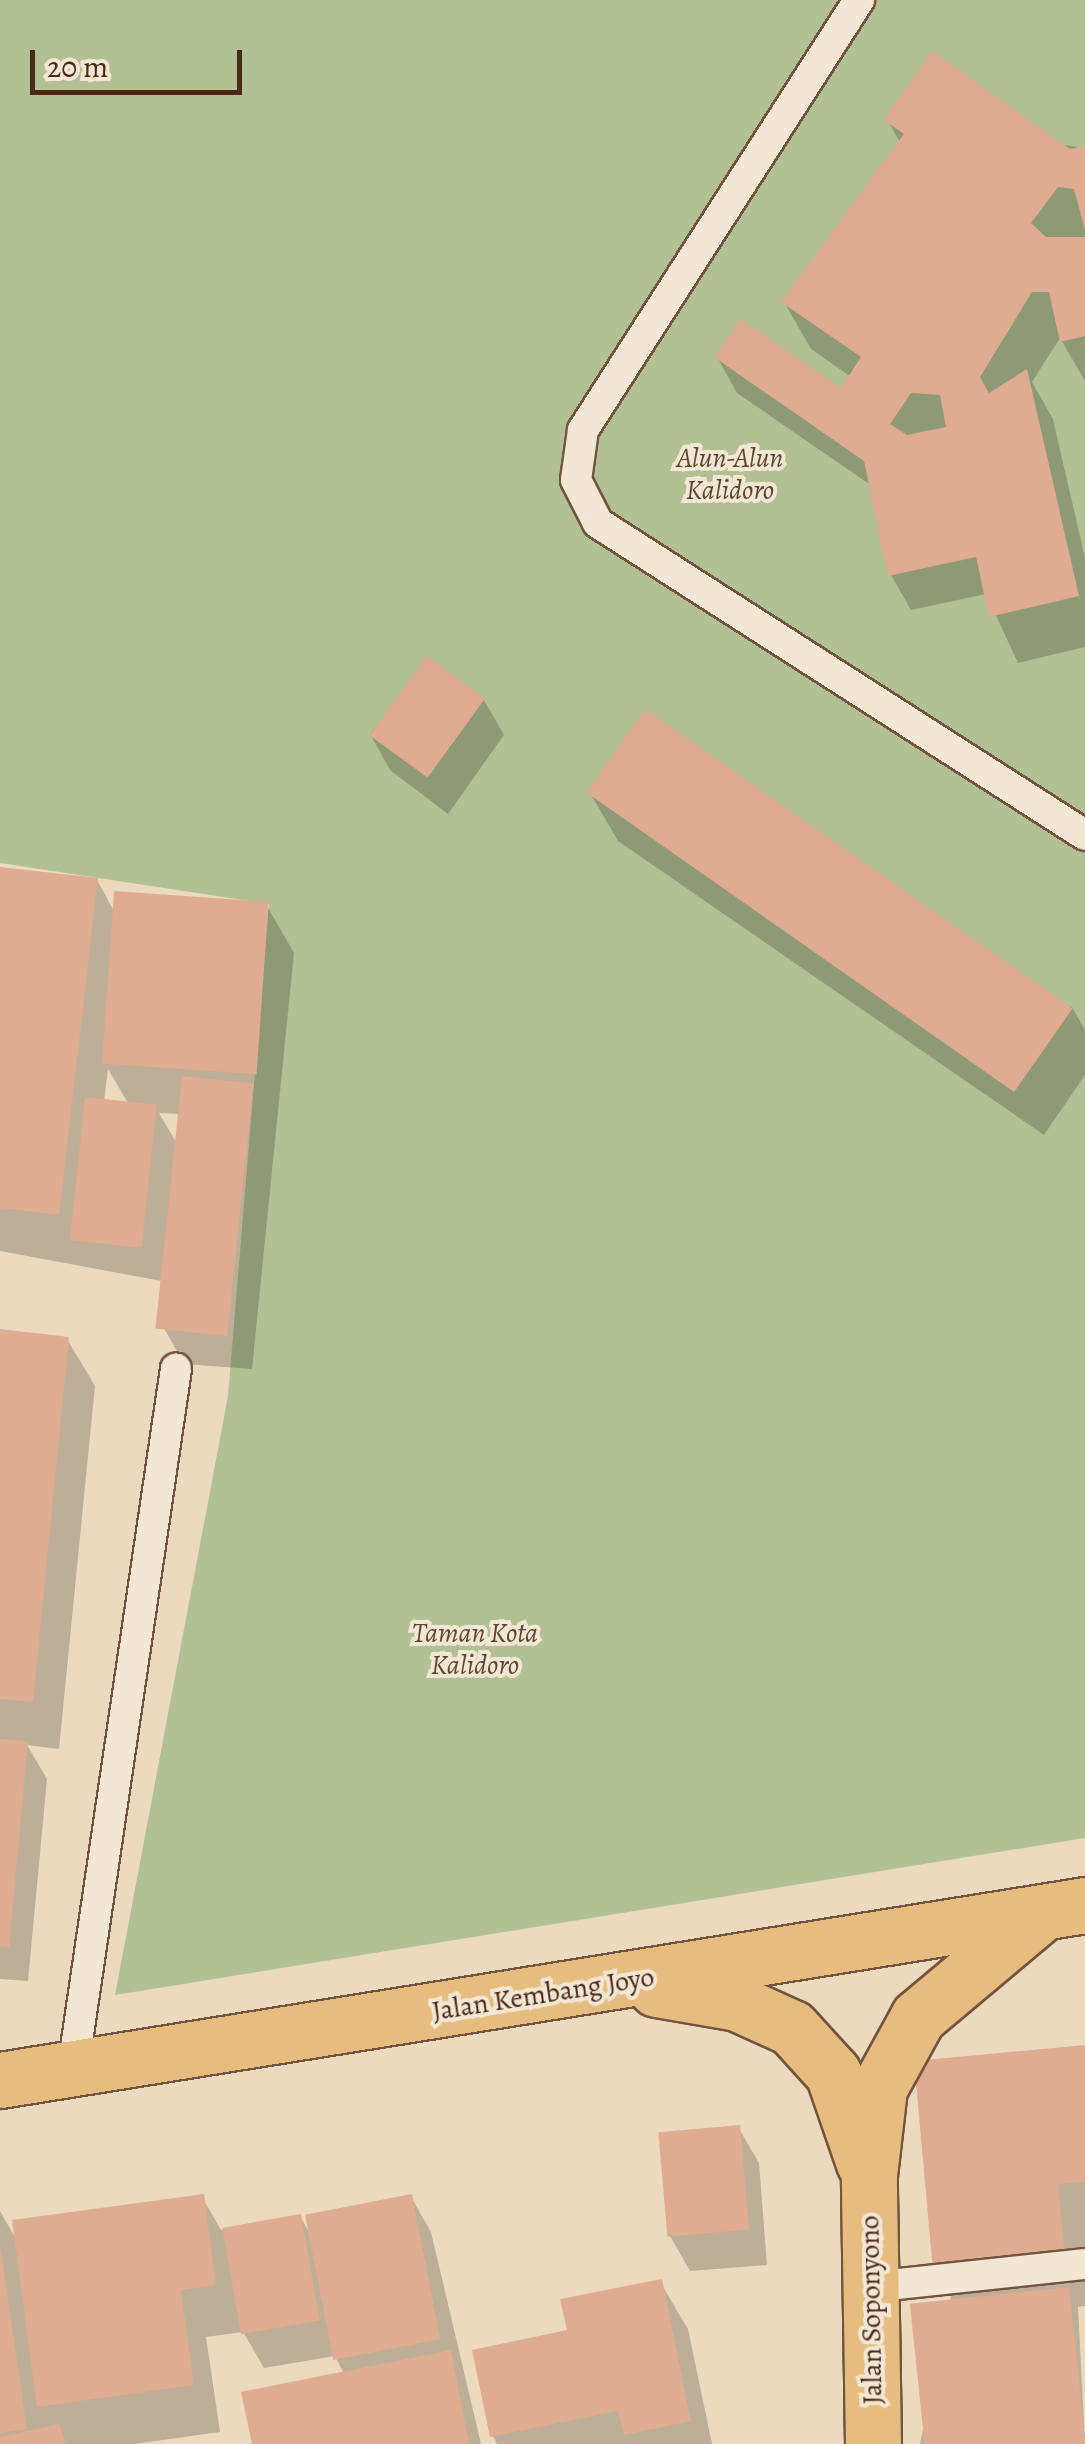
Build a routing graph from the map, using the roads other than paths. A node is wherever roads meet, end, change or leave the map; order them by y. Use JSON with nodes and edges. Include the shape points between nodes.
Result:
{"nodes":[{"id":1,"x":859,"y":0,"type":"edge"},
{"id":2,"x":1085,"y":835,"type":"edge"},
{"id":3,"x":176,"y":1369,"type":"dead end"},
{"id":4,"x":1066,"y":1907,"type":"edge"},
{"id":5,"x":616,"y":1982,"type":"junction"},
{"id":6,"x":73,"y":2068,"type":"junction"},
{"id":7,"x":0,"y":2080,"type":"edge"},
{"id":8,"x":868,"y":2175,"type":"junction"},
{"id":9,"x":1085,"y":2264,"type":"edge"},
{"id":10,"x":870,"y":2287,"type":"junction"},
{"id":11,"x":873,"y":2444,"type":"edge"}],
"edges":[{"from":1,"to":2,"type":"lane","via":[[583,430],[576,480],[598,522]]},
{"from":3,"to":6,"type":"lane"},
{"from":4,"to":5,"type":"main road","name":"Jalan Kembang Joyo"},
{"from":4,"to":8,"type":"main road","via":[[918,2017],[880,2088]]},
{"from":5,"to":6,"type":"main road","name":"Jalan Kembang Joyo"},
{"from":5,"to":8,"type":"main road","via":[[737,2003],[792,2028],[832,2073]]},
{"from":6,"to":7,"type":"main road","name":"Jalan Kembang Joyo"},
{"from":8,"to":10,"type":"main road","name":"Jalan Soponyono"},
{"from":9,"to":10,"type":"lane"},
{"from":10,"to":11,"type":"main road","name":"Jalan Soponyono"}]}
